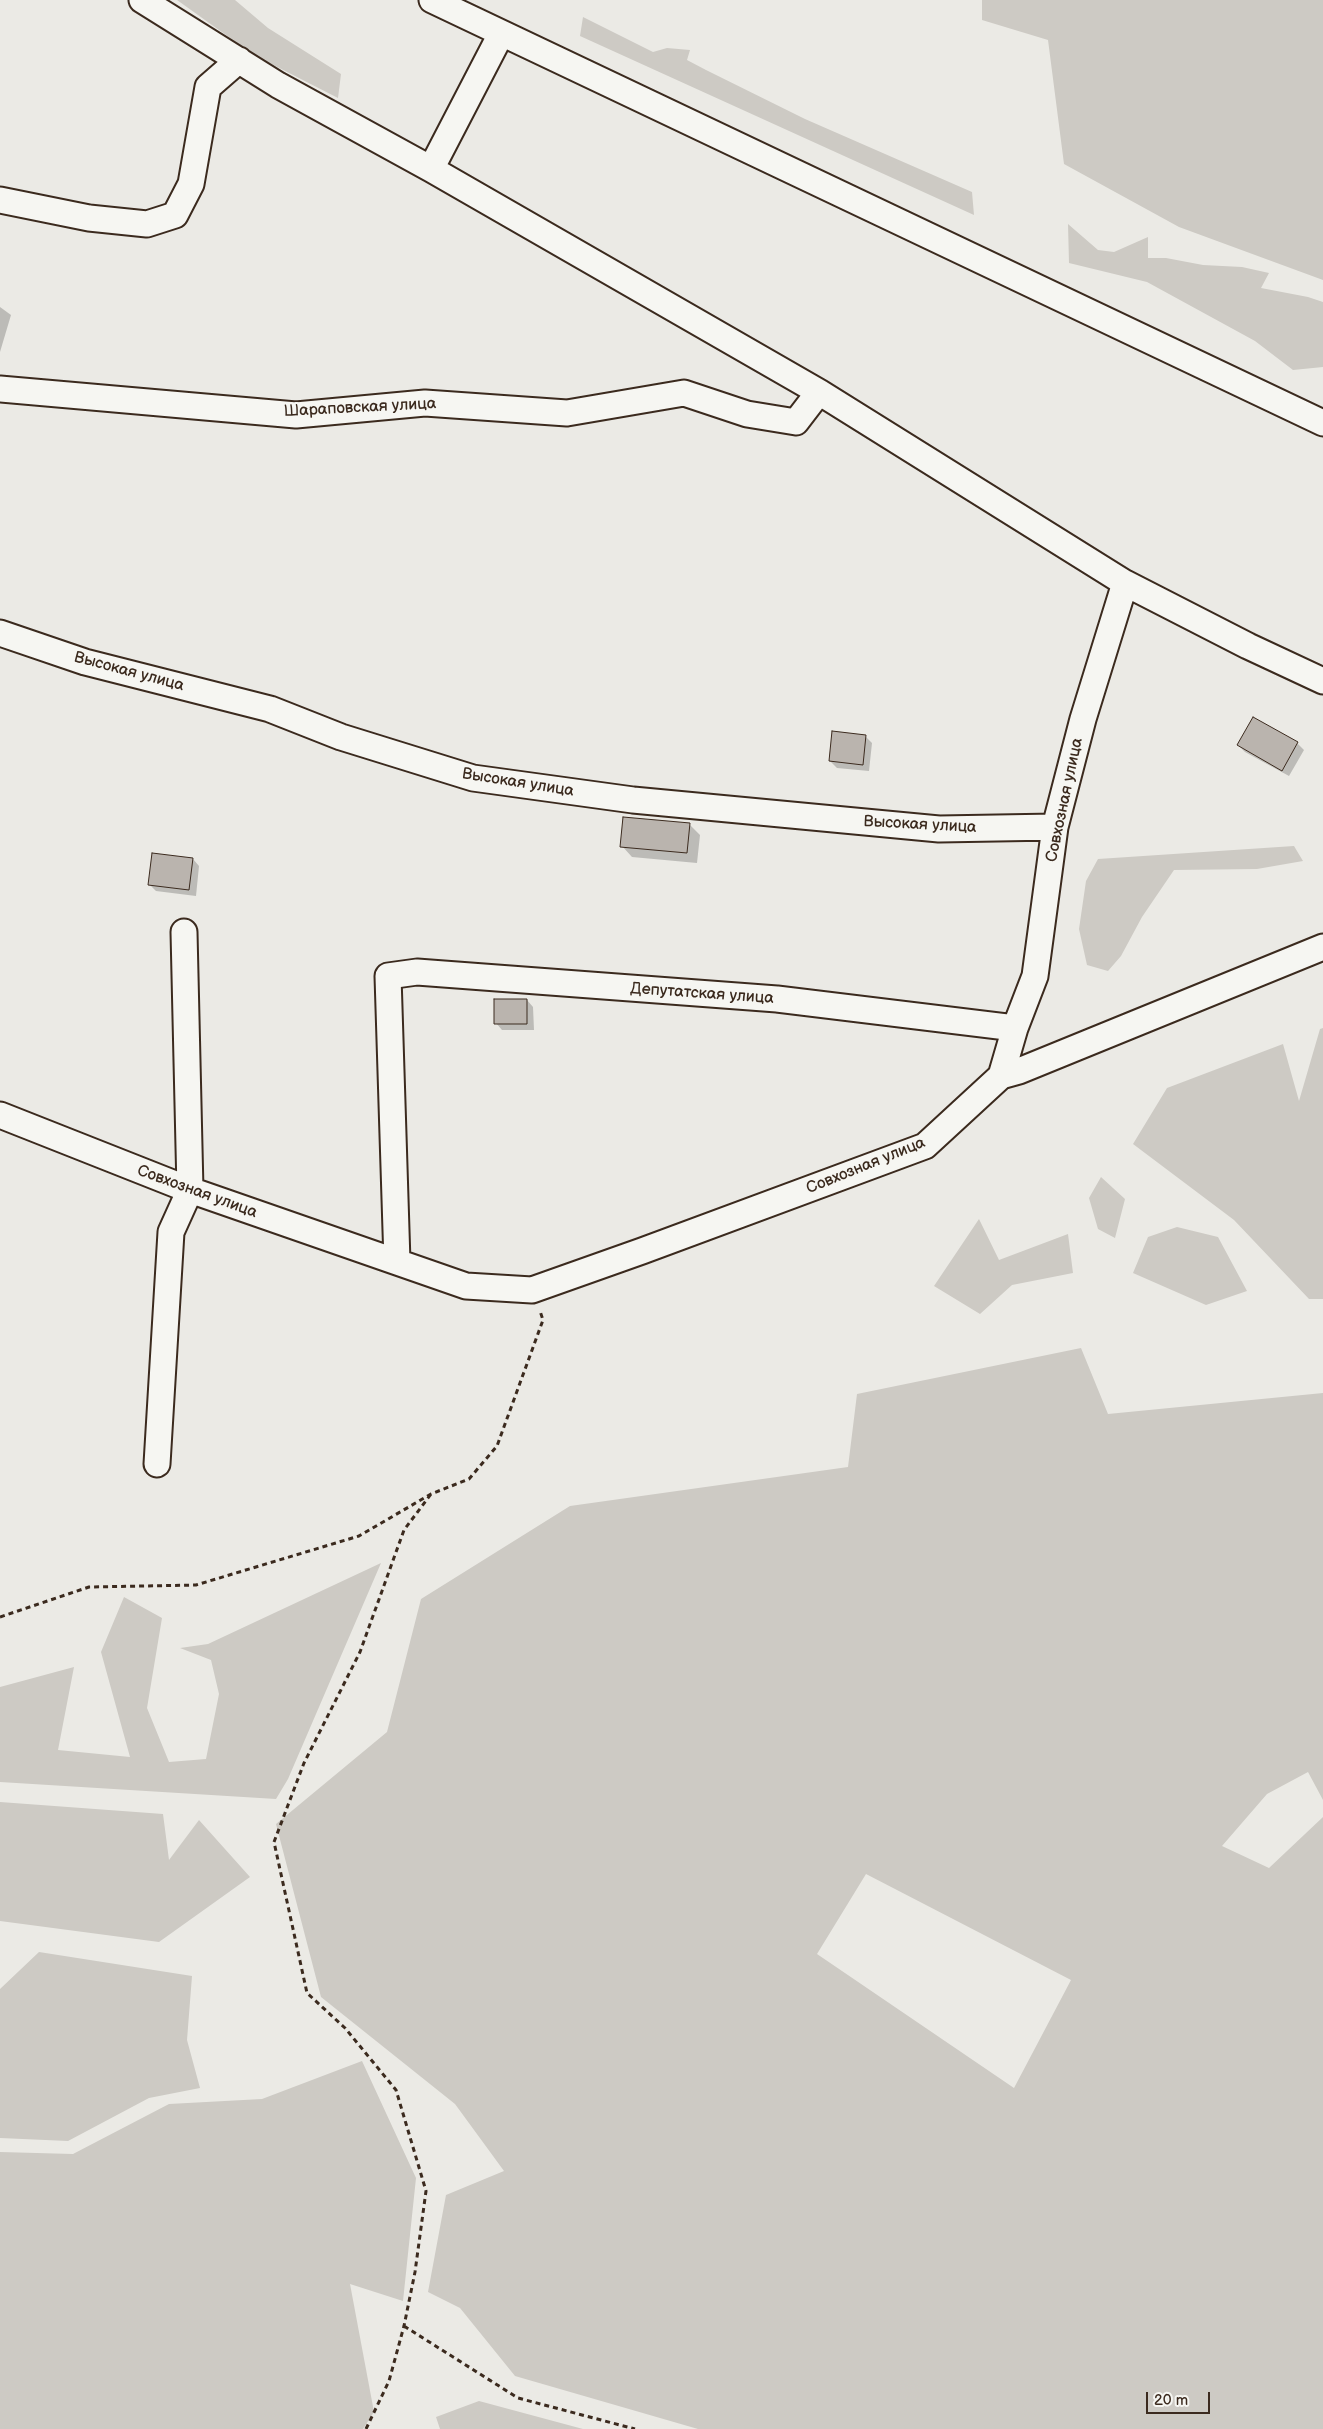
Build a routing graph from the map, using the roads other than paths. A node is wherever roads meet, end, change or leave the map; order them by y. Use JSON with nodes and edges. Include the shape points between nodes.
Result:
{"nodes":[{"id":1,"x":142,"y":0,"type":"edge"},
{"id":2,"x":432,"y":0,"type":"edge"},
{"id":3,"x":501,"y":34,"type":"junction"},
{"id":4,"x":239,"y":60,"type":"junction"},
{"id":5,"x":431,"y":169,"type":"junction"},
{"id":6,"x":0,"y":200,"type":"edge"},
{"id":7,"x":0,"y":389,"type":"edge"},
{"id":8,"x":820,"y":392,"type":"junction"},
{"id":9,"x":1323,"y":423,"type":"edge"},
{"id":10,"x":1125,"y":583,"type":"junction"},
{"id":11,"x":0,"y":633,"type":"edge"},
{"id":12,"x":1323,"y":681,"type":"edge"},
{"id":13,"x":1056,"y":827,"type":"junction"},
{"id":14,"x":184,"y":932,"type":"dead end"},
{"id":15,"x":1323,"y":947,"type":"edge"},
{"id":16,"x":1015,"y":1028,"type":"junction"},
{"id":17,"x":1001,"y":1076,"type":"junction"},
{"id":18,"x":0,"y":1115,"type":"edge"},
{"id":19,"x":190,"y":1190,"type":"junction"},
{"id":20,"x":397,"y":1262,"type":"junction"},
{"id":21,"x":157,"y":1464,"type":"dead end"}],
"edges":[{"from":1,"to":4,"type":"street"},
{"from":2,"to":3,"type":"street"},
{"from":3,"to":5,"type":"street"},
{"from":3,"to":9,"type":"street"},
{"from":4,"to":5,"type":"street"},
{"from":4,"to":6,"type":"street","via":[[208,87],[192,184],[175,215],[147,224],[89,218]]},
{"from":5,"to":8,"type":"street"},
{"from":7,"to":8,"type":"street","name":"Шараповская улица","via":[[296,415],[425,403],[567,413],[684,393],[747,414],[796,422]]},
{"from":8,"to":10,"type":"street"},
{"from":10,"to":12,"type":"street"},
{"from":10,"to":13,"type":"street","name":"Совхозная улица","via":[[1083,719]]},
{"from":11,"to":13,"type":"street","name":"Высокая улица","via":[[85,662],[270,709],[341,737],[473,778],[634,800],[939,829]]},
{"from":13,"to":16,"type":"street","name":"Совхозная улица","via":[[1035,976]]},
{"from":14,"to":19,"type":"street"},
{"from":15,"to":17,"type":"street"},
{"from":16,"to":17,"type":"street","name":"Совхозная улица"},
{"from":16,"to":20,"type":"street","name":"Депутатская улица","via":[[777,999],[417,972],[388,976]]},
{"from":17,"to":20,"type":"street","name":"Совхозная улица","via":[[924,1146],[532,1290],[466,1286]]},
{"from":18,"to":19,"type":"street","name":"Совхозная улица"},
{"from":19,"to":20,"type":"street","name":"Совхозная улица"},
{"from":19,"to":21,"type":"street","via":[[171,1232]]}]}
